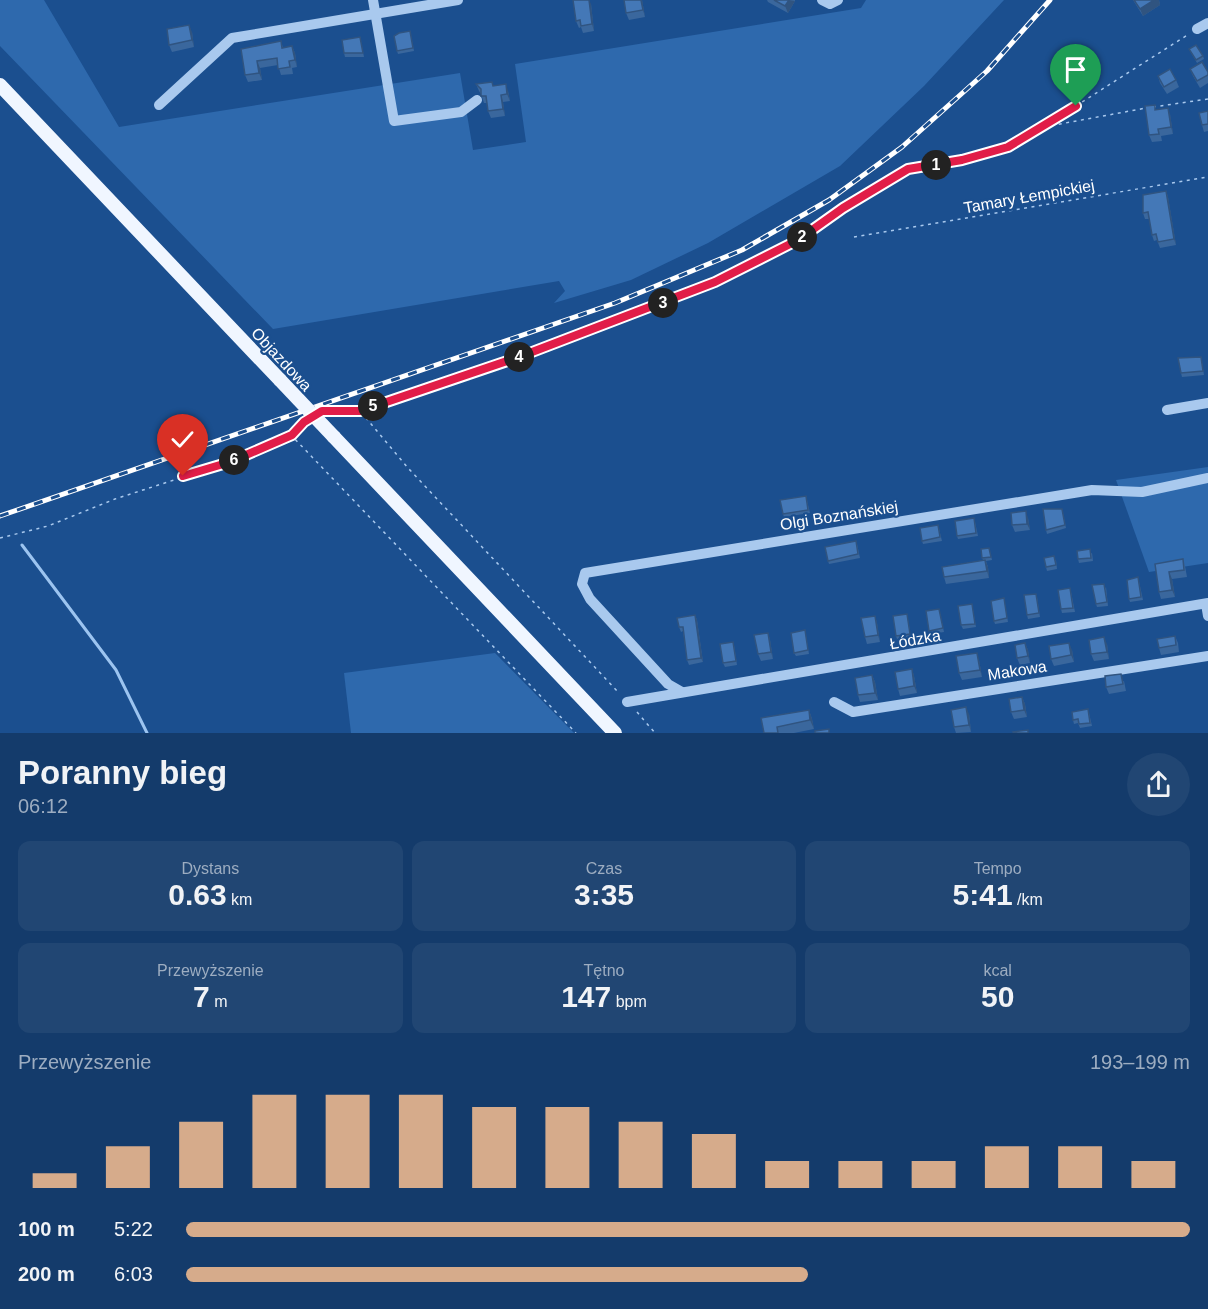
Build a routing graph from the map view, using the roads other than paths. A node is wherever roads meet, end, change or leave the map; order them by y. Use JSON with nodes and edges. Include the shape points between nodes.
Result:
{"nodes":[{"id":1,"x":373,"y":0,"type":"edge"},
{"id":2,"x":458,"y":0,"type":"edge"},
{"id":3,"x":375,"y":14,"type":"junction"},
{"id":4,"x":1208,"y":23,"type":"edge"},
{"id":5,"x":1197,"y":29,"type":"road end"},
{"id":6,"x":0,"y":85,"type":"edge"},
{"id":7,"x":477,"y":100,"type":"dead end"},
{"id":8,"x":159,"y":105,"type":"dead end"},
{"id":9,"x":1208,"y":403,"type":"edge"},
{"id":10,"x":1167,"y":410,"type":"dead end"},
{"id":11,"x":1208,"y":478,"type":"edge"},
{"id":12,"x":1207,"y":603,"type":"edge"},
{"id":13,"x":1208,"y":616,"type":"edge"},
{"id":14,"x":1208,"y":656,"type":"edge"},
{"id":15,"x":682,"y":692,"type":"junction"},
{"id":16,"x":627,"y":702,"type":"road end"},
{"id":17,"x":834,"y":702,"type":"dead end"},
{"id":18,"x":615,"y":733,"type":"edge"}],
"edges":[{"from":1,"to":3,"type":"street"},
{"from":2,"to":3,"type":"street"},
{"from":3,"to":7,"type":"street","via":[[394,121],[461,112]]},
{"from":3,"to":8,"type":"street","via":[[232,38]]},
{"from":4,"to":5,"type":"street"},
{"from":6,"to":18,"type":"main road","name":"Objazdowa","bridge":true},
{"from":9,"to":10,"type":"street"},
{"from":11,"to":15,"type":"street","name":"Olgi Boznańskiej","via":[[1127,493],[1092,490],[585,573],[582,584],[590,599],[668,684]]},
{"from":12,"to":13,"type":"street"},
{"from":12,"to":15,"type":"street","name":"Łódzka"},
{"from":14,"to":17,"type":"street","name":"Makowa","via":[[853,712]]},
{"from":15,"to":16,"type":"street","name":"Łódzka"}]}
